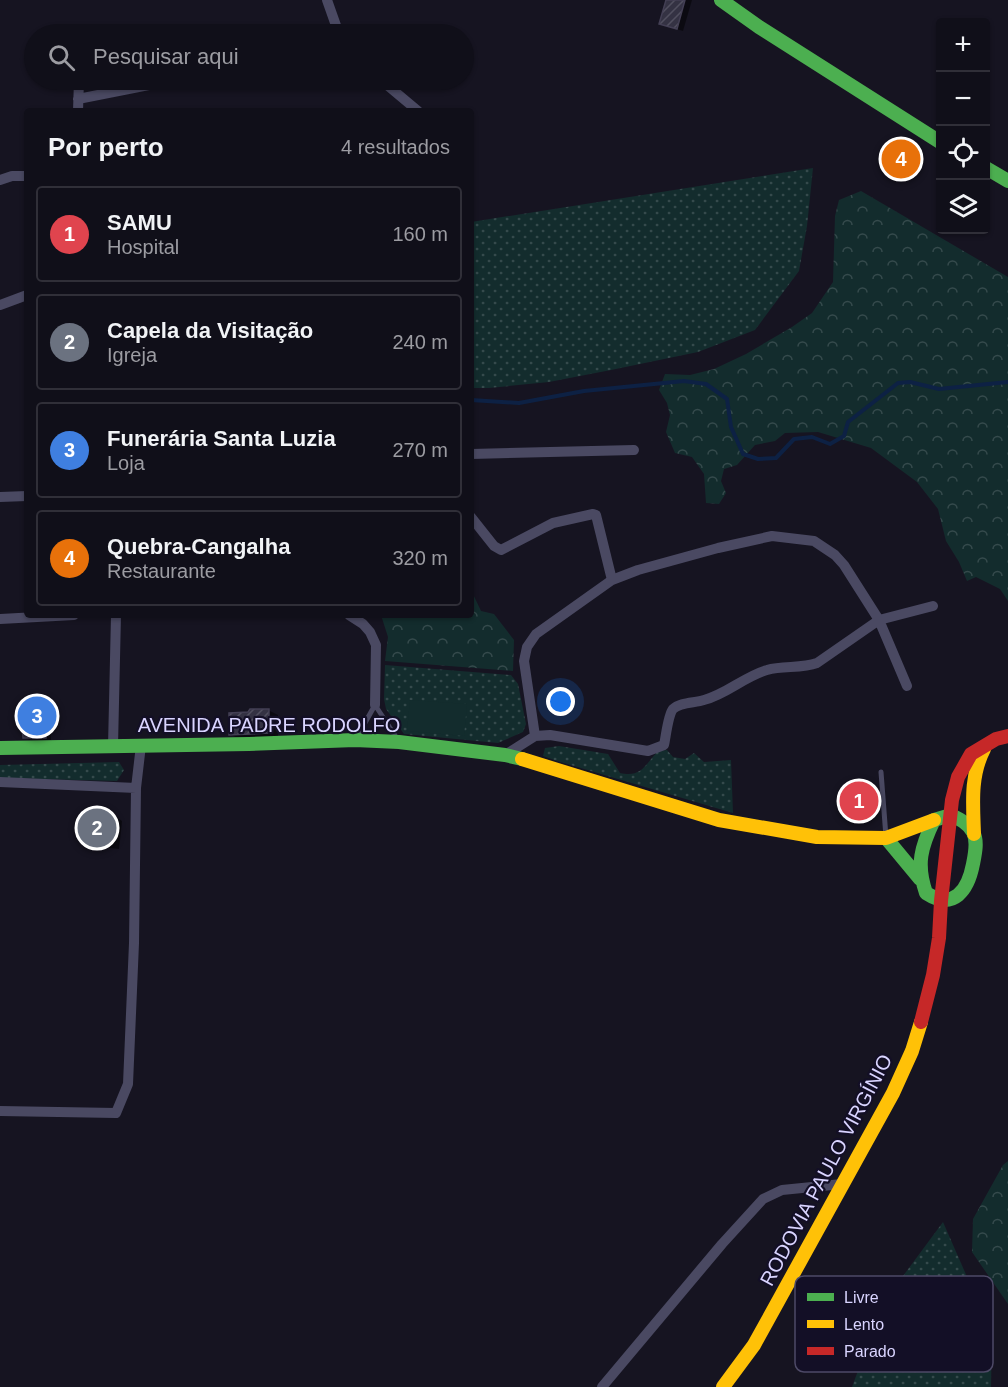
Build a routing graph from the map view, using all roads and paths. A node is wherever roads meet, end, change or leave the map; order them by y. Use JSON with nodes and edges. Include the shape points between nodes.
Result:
{"nodes":[{"id":1,"x":327,"y":0,"type":"edge"},
{"id":2,"x":721,"y":0,"type":"edge"},
{"id":3,"x":335,"y":24,"type":"edge"},
{"id":4,"x":78,"y":90,"type":"edge"},
{"id":5,"x":123,"y":90,"type":"edge"},
{"id":6,"x":393,"y":90,"type":"edge"},
{"id":7,"x":78,"y":99,"type":"junction"},
{"id":8,"x":78,"y":108,"type":"edge"},
{"id":9,"x":414,"y":108,"type":"edge"},
{"id":10,"x":936,"y":139,"type":"edge"},
{"id":11,"x":990,"y":170,"type":"edge"},
{"id":12,"x":24,"y":176,"type":"edge"},
{"id":13,"x":0,"y":180,"type":"edge"},
{"id":14,"x":1008,"y":181,"type":"edge"},
{"id":15,"x":24,"y":296,"type":"edge"},
{"id":16,"x":0,"y":305,"type":"edge"},
{"id":17,"x":634,"y":450,"type":"dead end"},
{"id":18,"x":474,"y":454,"type":"edge"},
{"id":19,"x":24,"y":496,"type":"edge"},
{"id":20,"x":0,"y":497,"type":"edge"},
{"id":21,"x":474,"y":521,"type":"edge"},
{"id":22,"x":612,"y":580,"type":"junction"},
{"id":23,"x":933,"y":606,"type":"dead end"},
{"id":24,"x":24,"y":618,"type":"edge"},
{"id":25,"x":116,"y":618,"type":"edge"},
{"id":26,"x":354,"y":618,"type":"edge"},
{"id":27,"x":0,"y":619,"type":"edge"},
{"id":28,"x":879,"y":620,"type":"junction"},
{"id":29,"x":907,"y":686,"type":"dead end"},
{"id":30,"x":375,"y":705,"type":"junction"},
{"id":31,"x":535,"y":736,"type":"junction"},
{"id":32,"x":1008,"y":736,"type":"edge"},
{"id":33,"x":355,"y":740,"type":"junction"},
{"id":34,"x":399,"y":742,"type":"junction"},
{"id":35,"x":141,"y":745,"type":"junction"},
{"id":36,"x":986,"y":745,"type":"junction"},
{"id":37,"x":113,"y":746,"type":"junction"},
{"id":38,"x":0,"y":748,"type":"edge"},
{"id":39,"x":505,"y":755,"type":"junction"},
{"id":40,"x":881,"y":772,"type":"dead end"},
{"id":41,"x":0,"y":782,"type":"edge"},
{"id":42,"x":136,"y":788,"type":"junction"},
{"id":43,"x":951,"y":815,"type":"junction"},
{"id":44,"x":934,"y":819,"type":"junction"},
{"id":45,"x":974,"y":834,"type":"junction"},
{"id":46,"x":886,"y":838,"type":"junction"},
{"id":47,"x":920,"y":879,"type":"junction"},
{"id":48,"x":926,"y":893,"type":"junction"},
{"id":49,"x":941,"y":901,"type":"junction"},
{"id":50,"x":939,"y":938,"type":"junction"},
{"id":51,"x":0,"y":1111,"type":"edge"},
{"id":52,"x":842,"y":1185,"type":"junction"},
{"id":53,"x":602,"y":1387,"type":"edge"},
{"id":54,"x":723,"y":1387,"type":"edge"}],
"edges":[{"from":1,"to":3,"type":"street"},
{"from":2,"to":10,"type":"street"},
{"from":4,"to":7,"type":"street"},
{"from":5,"to":7,"type":"street"},
{"from":6,"to":9,"type":"street"},
{"from":7,"to":8,"type":"street"},
{"from":11,"to":14,"type":"street"},
{"from":12,"to":13,"type":"street"},
{"from":15,"to":16,"type":"street"},
{"from":17,"to":18,"type":"street"},
{"from":19,"to":20,"type":"street"},
{"from":21,"to":22,"type":"street","via":[[501,550],[554,523],[596,514]]},
{"from":22,"to":28,"type":"street","via":[[772,536],[814,541],[844,565]]},
{"from":22,"to":31,"type":"street","via":[[529,642],[524,661]]},
{"from":23,"to":28,"type":"street"},
{"from":24,"to":27,"type":"street"},
{"from":25,"to":37,"type":"street"},
{"from":26,"to":30,"type":"street","via":[[370,632],[376,645]]},
{"from":28,"to":29,"type":"street"},
{"from":28,"to":31,"type":"street","via":[[817,663],[769,669],[705,700],[676,706],[671,711],[664,745],[648,751]]},
{"from":30,"to":33,"type":"lane"},
{"from":30,"to":34,"type":"lane"},
{"from":31,"to":39,"type":"street"},
{"from":32,"to":36,"type":"street","name":"RODOVIA PAULO VIRGÍNIO"},
{"from":33,"to":34,"type":"street","name":"AVENIDA PADRE RODOLFO"},
{"from":33,"to":35,"type":"street","name":"AVENIDA PADRE RODOLFO"},
{"from":34,"to":39,"type":"street","name":"AVENIDA PADRE RODOLFO"},
{"from":35,"to":37,"type":"street","name":"AVENIDA PADRE RODOLFO"},
{"from":35,"to":42,"type":"street"},
{"from":36,"to":43,"type":"street","name":"RODOVIA PAULO VIRGÍNIO","via":[[971,754],[963,766]]},
{"from":36,"to":45,"type":"street","via":[[974,770]]},
{"from":37,"to":38,"type":"street","name":"AVENIDA PADRE RODOLFO"},
{"from":39,"to":46,"type":"street","name":"AVENIDA PADRE RODOLFO","via":[[719,820],[817,837]]},
{"from":40,"to":46,"type":"lane"},
{"from":41,"to":42,"type":"street"},
{"from":42,"to":51,"type":"street","via":[[128,1084],[116,1113]]},
{"from":43,"to":44,"type":"street","name":"AVENIDA PADRE RODOLFO"},
{"from":43,"to":45,"type":"street","via":[[965,822]]},
{"from":43,"to":49,"type":"street","name":"RODOVIA PAULO VIRGÍNIO"},
{"from":44,"to":46,"type":"street","name":"AVENIDA PADRE RODOLFO"},
{"from":44,"to":47,"type":"street","via":[[920,855]]},
{"from":45,"to":49,"type":"street","via":[[975,851],[966,888],[954,899]]},
{"from":46,"to":47,"type":"street"},
{"from":47,"to":48,"type":"street"},
{"from":48,"to":49,"type":"street"},
{"from":48,"to":50,"type":"street"},
{"from":49,"to":50,"type":"street","name":"RODOVIA PAULO VIRGÍNIO"},
{"from":50,"to":52,"type":"street","name":"RODOVIA PAULO VIRGÍNIO","via":[[912,1050]]},
{"from":52,"to":53,"type":"street","via":[[782,1190],[763,1199]]},
{"from":52,"to":54,"type":"street","name":"RODOVIA PAULO VIRGÍNIO","via":[[754,1345]]}]}
